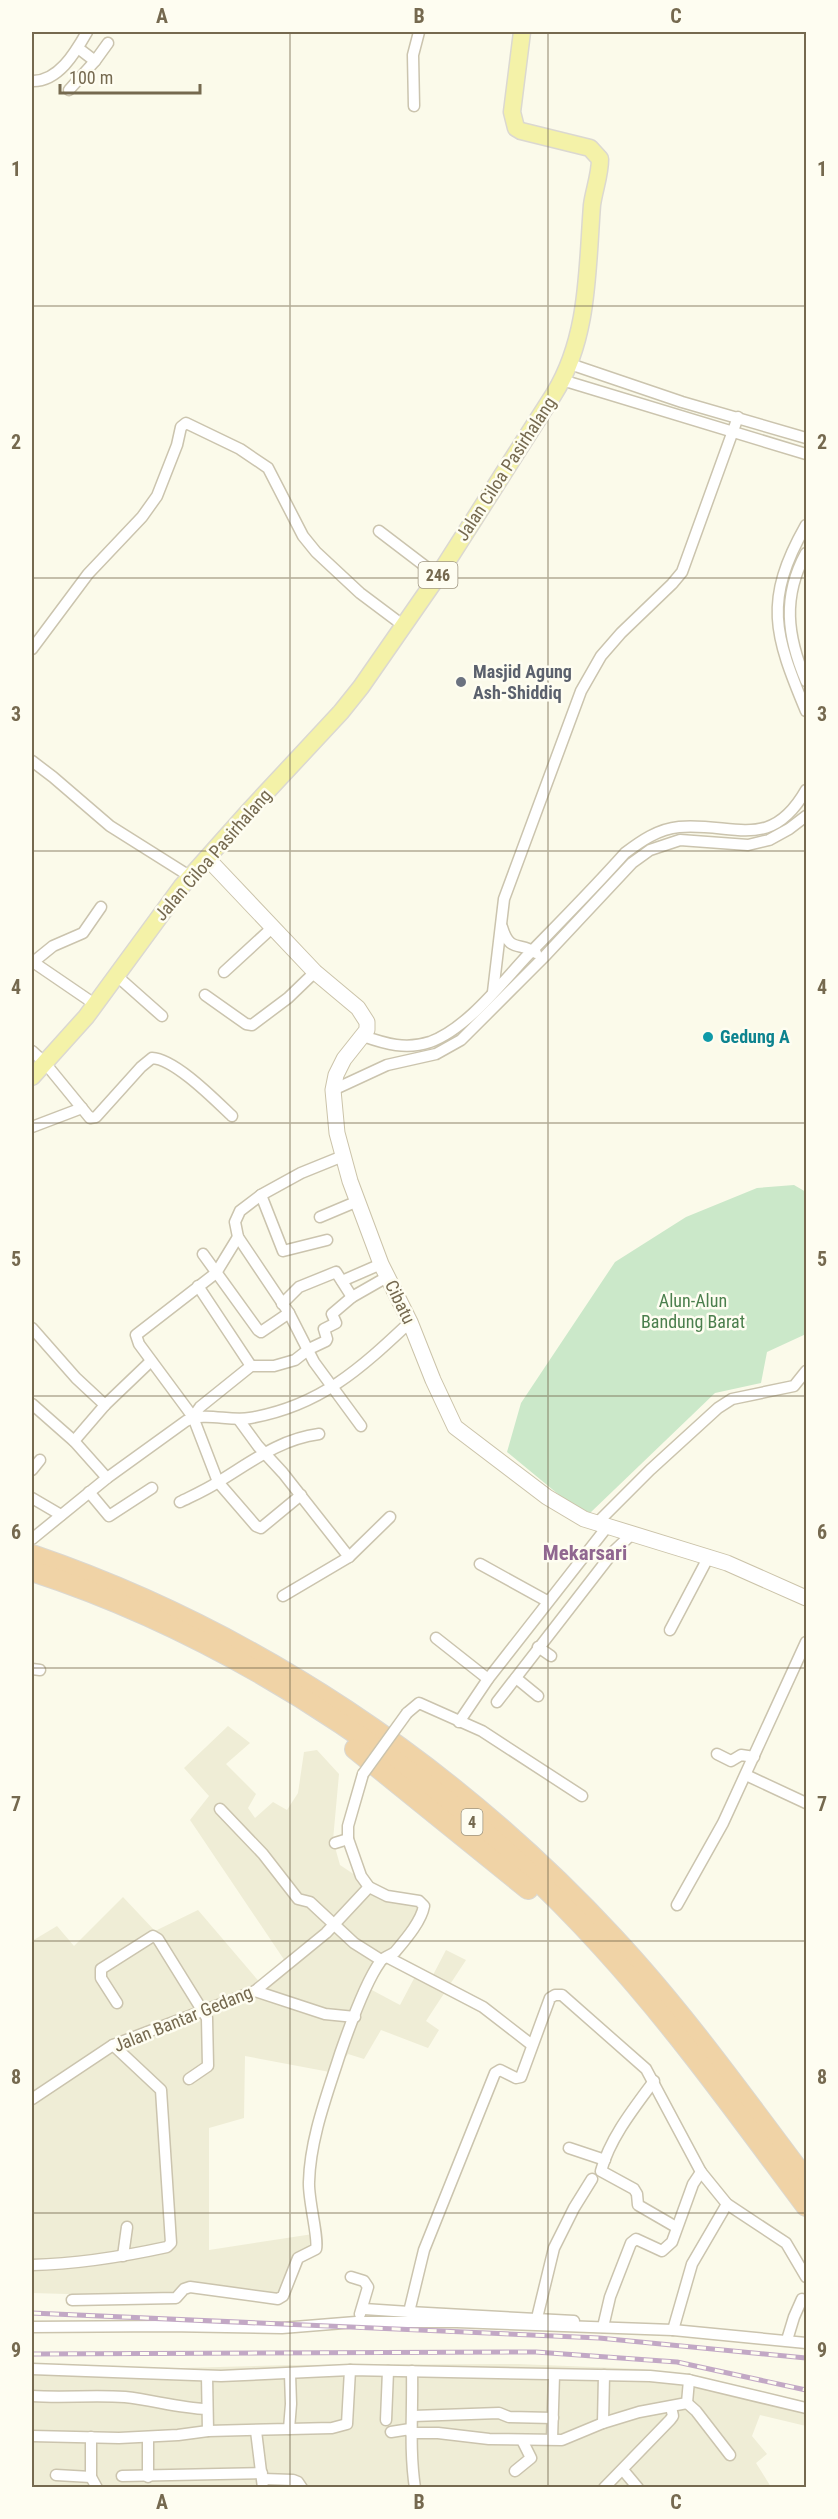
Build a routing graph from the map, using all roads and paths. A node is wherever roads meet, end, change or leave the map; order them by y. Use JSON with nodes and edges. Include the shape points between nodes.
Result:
{"nodes":[{"id":1,"x":87,"y":32,"type":"edge"},
{"id":2,"x":419,"y":32,"type":"edge"},
{"id":3,"x":522,"y":32,"type":"edge"},
{"id":4,"x":108,"y":43,"type":"dead end"},
{"id":5,"x":78,"y":48,"type":"junction"},
{"id":6,"x":95,"y":61,"type":"junction"},
{"id":7,"x":32,"y":81,"type":"edge"},
{"id":8,"x":69,"y":90,"type":"dead end"},
{"id":9,"x":414,"y":106,"type":"dead end"},
{"id":10,"x":570,"y":364,"type":"junction"},
{"id":11,"x":562,"y":380,"type":"junction"},
{"id":12,"x":738,"y":417,"type":"junction"},
{"id":13,"x":733,"y":431,"type":"junction"},
{"id":14,"x":807,"y":438,"type":"edge"},
{"id":15,"x":807,"y":454,"type":"edge"},
{"id":16,"x":807,"y":525,"type":"edge"},
{"id":17,"x":379,"y":531,"type":"dead end"},
{"id":18,"x":807,"y":553,"type":"edge"},
{"id":19,"x":438,"y":576,"type":"junction"},
{"id":20,"x":404,"y":626,"type":"junction"},
{"id":21,"x":32,"y":649,"type":"edge"},
{"id":22,"x":807,"y":681,"type":"edge"},
{"id":23,"x":807,"y":711,"type":"edge"},
{"id":24,"x":32,"y":761,"type":"edge"},
{"id":25,"x":807,"y":790,"type":"edge"},
{"id":26,"x":807,"y":816,"type":"edge"},
{"id":27,"x":207,"y":858,"type":"junction"},
{"id":28,"x":191,"y":877,"type":"junction"},
{"id":29,"x":101,"y":907,"type":"dead end"},
{"id":30,"x":501,"y":921,"type":"junction"},
{"id":31,"x":273,"y":927,"type":"junction"},
{"id":32,"x":533,"y":950,"type":"junction"},
{"id":33,"x":543,"y":958,"type":"junction"},
{"id":34,"x":32,"y":962,"type":"edge"},
{"id":35,"x":224,"y":972,"type":"dead end"},
{"id":36,"x":315,"y":972,"type":"junction"},
{"id":37,"x":118,"y":977,"type":"junction"},
{"id":38,"x":493,"y":992,"type":"junction"},
{"id":39,"x":205,"y":995,"type":"dead end"},
{"id":40,"x":96,"y":1005,"type":"junction"},
{"id":41,"x":162,"y":1016,"type":"dead end"},
{"id":42,"x":363,"y":1036,"type":"junction"},
{"id":43,"x":431,"y":1041,"type":"junction"},
{"id":44,"x":387,"y":1044,"type":"junction"},
{"id":45,"x":32,"y":1051,"type":"edge"},
{"id":46,"x":436,"y":1054,"type":"junction"},
{"id":47,"x":45,"y":1063,"type":"junction"},
{"id":48,"x":387,"y":1065,"type":"junction"},
{"id":49,"x":32,"y":1077,"type":"edge"},
{"id":50,"x":333,"y":1090,"type":"junction"},
{"id":51,"x":82,"y":1108,"type":"junction"},
{"id":52,"x":232,"y":1116,"type":"dead end"},
{"id":53,"x":32,"y":1127,"type":"edge"},
{"id":54,"x":344,"y":1156,"type":"junction"},
{"id":55,"x":261,"y":1195,"type":"junction"},
{"id":56,"x":358,"y":1202,"type":"junction"},
{"id":57,"x":320,"y":1216,"type":"dead end"},
{"id":58,"x":238,"y":1237,"type":"junction"},
{"id":59,"x":327,"y":1240,"type":"dead end"},
{"id":60,"x":203,"y":1254,"type":"dead end"},
{"id":61,"x":384,"y":1271,"type":"junction"},
{"id":62,"x":216,"y":1273,"type":"junction"},
{"id":63,"x":342,"y":1281,"type":"junction"},
{"id":64,"x":198,"y":1286,"type":"junction"},
{"id":65,"x":352,"y":1297,"type":"junction"},
{"id":66,"x":282,"y":1304,"type":"junction"},
{"id":67,"x":289,"y":1314,"type":"junction"},
{"id":68,"x":411,"y":1322,"type":"junction"},
{"id":69,"x":32,"y":1328,"type":"edge"},
{"id":70,"x":309,"y":1349,"type":"junction"},
{"id":71,"x":151,"y":1361,"type":"junction"},
{"id":72,"x":251,"y":1366,"type":"junction"},
{"id":73,"x":807,"y":1371,"type":"edge"},
{"id":74,"x":332,"y":1388,"type":"junction"},
{"id":75,"x":32,"y":1404,"type":"edge"},
{"id":76,"x":105,"y":1405,"type":"junction"},
{"id":77,"x":193,"y":1417,"type":"junction"},
{"id":78,"x":239,"y":1420,"type":"junction"},
{"id":79,"x":361,"y":1426,"type":"dead end"},
{"id":80,"x":319,"y":1434,"type":"dead end"},
{"id":81,"x":74,"y":1442,"type":"junction"},
{"id":82,"x":265,"y":1453,"type":"junction"},
{"id":83,"x":40,"y":1460,"type":"dead end"},
{"id":84,"x":32,"y":1470,"type":"edge"},
{"id":85,"x":107,"y":1478,"type":"junction"},
{"id":86,"x":218,"y":1482,"type":"junction"},
{"id":87,"x":152,"y":1488,"type":"dead end"},
{"id":88,"x":89,"y":1492,"type":"junction"},
{"id":89,"x":301,"y":1495,"type":"junction"},
{"id":90,"x":32,"y":1498,"type":"edge"},
{"id":91,"x":180,"y":1502,"type":"dead end"},
{"id":92,"x":61,"y":1515,"type":"junction"},
{"id":93,"x":390,"y":1517,"type":"dead end"},
{"id":94,"x":602,"y":1525,"type":"junction"},
{"id":95,"x":632,"y":1534,"type":"junction"},
{"id":96,"x":32,"y":1539,"type":"edge"},
{"id":97,"x":32,"y":1555,"type":"edge"},
{"id":98,"x":709,"y":1556,"type":"junction"},
{"id":99,"x":349,"y":1557,"type":"junction"},
{"id":100,"x":480,"y":1564,"type":"dead end"},
{"id":101,"x":32,"y":1571,"type":"edge"},
{"id":102,"x":283,"y":1596,"type":"dead end"},
{"id":103,"x":807,"y":1598,"type":"edge"},
{"id":104,"x":548,"y":1600,"type":"junction"},
{"id":105,"x":669,"y":1630,"type":"dead end"},
{"id":106,"x":436,"y":1638,"type":"dead end"},
{"id":107,"x":807,"y":1642,"type":"edge"},
{"id":108,"x":538,"y":1647,"type":"junction"},
{"id":109,"x":551,"y":1656,"type":"dead end"},
{"id":110,"x":516,"y":1677,"type":"junction"},
{"id":111,"x":488,"y":1679,"type":"junction"},
{"id":112,"x":538,"y":1696,"type":"dead end"},
{"id":113,"x":496,"y":1702,"type":"dead end"},
{"id":114,"x":459,"y":1722,"type":"junction"},
{"id":115,"x":717,"y":1754,"type":"dead end"},
{"id":116,"x":754,"y":1756,"type":"junction"},
{"id":117,"x":746,"y":1775,"type":"junction"},
{"id":118,"x":582,"y":1796,"type":"dead end"},
{"id":119,"x":806,"y":1803,"type":"edge"},
{"id":120,"x":220,"y":1809,"type":"dead end"},
{"id":121,"x":348,"y":1839,"type":"junction"},
{"id":122,"x":335,"y":1843,"type":"dead end"},
{"id":123,"x":369,"y":1887,"type":"junction"},
{"id":124,"x":677,"y":1905,"type":"dead end"},
{"id":125,"x":334,"y":1926,"type":"junction"},
{"id":126,"x":384,"y":1958,"type":"junction"},
{"id":127,"x":255,"y":1991,"type":"junction"},
{"id":128,"x":117,"y":2003,"type":"dead end"},
{"id":129,"x":202,"y":2010,"type":"junction"},
{"id":130,"x":355,"y":2016,"type":"junction"},
{"id":131,"x":532,"y":2044,"type":"junction"},
{"id":132,"x":113,"y":2045,"type":"junction"},
{"id":133,"x":189,"y":2079,"type":"dead end"},
{"id":134,"x":654,"y":2081,"type":"junction"},
{"id":135,"x":32,"y":2099,"type":"edge"},
{"id":136,"x":569,"y":2148,"type":"dead end"},
{"id":137,"x":605,"y":2160,"type":"junction"},
{"id":138,"x":701,"y":2172,"type":"junction"},
{"id":139,"x":592,"y":2179,"type":"dead end"},
{"id":140,"x":807,"y":2180,"type":"edge"},
{"id":141,"x":727,"y":2204,"type":"junction"},
{"id":142,"x":807,"y":2206,"type":"edge"},
{"id":143,"x":127,"y":2226,"type":"dead end"},
{"id":144,"x":676,"y":2227,"type":"junction"},
{"id":145,"x":123,"y":2256,"type":"junction"},
{"id":146,"x":32,"y":2265,"type":"edge"},
{"id":147,"x":351,"y":2277,"type":"dead end"},
{"id":148,"x":807,"y":2277,"type":"edge"},
{"id":149,"x":802,"y":2299,"type":"dead end"},
{"id":150,"x":72,"y":2300,"type":"dead end"},
{"id":151,"x":364,"y":2309,"type":"junction"},
{"id":152,"x":409,"y":2312,"type":"junction"},
{"id":153,"x":537,"y":2318,"type":"junction"},
{"id":154,"x":356,"y":2322,"type":"junction"},
{"id":155,"x":604,"y":2325,"type":"junction"},
{"id":156,"x":32,"y":2328,"type":"edge"},
{"id":157,"x":673,"y":2330,"type":"junction"},
{"id":158,"x":787,"y":2340,"type":"junction"},
{"id":159,"x":807,"y":2343,"type":"edge"},
{"id":160,"x":32,"y":2369,"type":"edge"},
{"id":161,"x":350,"y":2370,"type":"junction"},
{"id":162,"x":388,"y":2371,"type":"junction"},
{"id":163,"x":412,"y":2371,"type":"junction"},
{"id":164,"x":290,"y":2374,"type":"junction"},
{"id":165,"x":554,"y":2375,"type":"junction"},
{"id":166,"x":604,"y":2375,"type":"junction"},
{"id":167,"x":207,"y":2376,"type":"junction"},
{"id":168,"x":689,"y":2380,"type":"junction"},
{"id":169,"x":32,"y":2396,"type":"edge"},
{"id":170,"x":687,"y":2403,"type":"junction"},
{"id":171,"x":671,"y":2408,"type":"junction"},
{"id":172,"x":807,"y":2408,"type":"edge"},
{"id":173,"x":207,"y":2409,"type":"junction"},
{"id":174,"x":413,"y":2416,"type":"junction"},
{"id":175,"x":553,"y":2418,"type":"junction"},
{"id":176,"x":386,"y":2420,"type":"dead end"},
{"id":177,"x":603,"y":2423,"type":"junction"},
{"id":178,"x":289,"y":2429,"type":"junction"},
{"id":179,"x":208,"y":2431,"type":"junction"},
{"id":180,"x":256,"y":2431,"type":"junction"},
{"id":181,"x":410,"y":2431,"type":"junction"},
{"id":182,"x":391,"y":2432,"type":"dead end"},
{"id":183,"x":32,"y":2436,"type":"edge"},
{"id":184,"x":91,"y":2437,"type":"junction"},
{"id":185,"x":148,"y":2437,"type":"junction"},
{"id":186,"x":552,"y":2439,"type":"junction"},
{"id":187,"x":522,"y":2440,"type":"junction"},
{"id":188,"x":730,"y":2455,"type":"dead end"},
{"id":189,"x":623,"y":2470,"type":"junction"},
{"id":190,"x":515,"y":2471,"type":"dead end"},
{"id":191,"x":56,"y":2475,"type":"dead end"},
{"id":192,"x":122,"y":2476,"type":"dead end"},
{"id":193,"x":91,"y":2477,"type":"junction"},
{"id":194,"x":143,"y":2480,"type":"edge"},
{"id":195,"x":263,"y":2480,"type":"edge"},
{"id":196,"x":97,"y":2487,"type":"edge"},
{"id":197,"x":302,"y":2487,"type":"edge"},
{"id":198,"x":415,"y":2487,"type":"edge"},
{"id":199,"x":604,"y":2487,"type":"edge"},
{"id":200,"x":638,"y":2487,"type":"edge"}],
"edges":[{"from":1,"to":5,"type":"street"},
{"from":2,"to":9,"type":"street","via":[[413,55]]},
{"from":3,"to":10,"type":"main road","name":"Jalan Ciloa Pasirhalang","number":"246","via":[[512,112],[516,128],[590,148],[600,159],[592,203],[587,293]]},
{"from":4,"to":6,"type":"street"},
{"from":5,"to":6,"type":"street"},
{"from":5,"to":7,"type":"street","via":[[49,79]]},
{"from":6,"to":8,"type":"street"},
{"from":10,"to":11,"type":"main road","name":"Jalan Ciloa Pasirhalang","number":"246"},
{"from":10,"to":12,"type":"street"},
{"from":11,"to":13,"type":"street"},
{"from":11,"to":19,"type":"main road","name":"Jalan Ciloa Pasirhalang","number":"246"},
{"from":12,"to":13,"type":"street"},
{"from":12,"to":14,"type":"street"},
{"from":13,"to":15,"type":"street"},
{"from":13,"to":30,"type":"street","via":[[682,572],[601,656],[581,691],[504,899]]},
{"from":16,"to":23,"type":"street","via":[[792,550],[776,606],[788,667]]},
{"from":17,"to":19,"type":"street"},
{"from":18,"to":22,"type":"street","via":[[790,590],[789,608],[799,664]]},
{"from":19,"to":20,"type":"main road","name":"Jalan Ciloa Pasirhalang","number":"246"},
{"from":20,"to":21,"type":"street","via":[[360,593],[316,552],[303,536],[268,468],[240,449],[186,423],[181,427],[158,496],[87,574]]},
{"from":20,"to":27,"type":"main road","name":"Jalan Ciloa Pasirhalang","number":"246","via":[[340,712]]},
{"from":24,"to":28,"type":"street","via":[[110,826]]},
{"from":25,"to":32,"type":"street","via":[[796,807],[764,828],[748,831],[678,827],[643,839],[624,853]]},
{"from":26,"to":33,"type":"street","via":[[769,840],[748,844],[680,840],[650,850],[632,863]]},
{"from":27,"to":28,"type":"main road","name":"Jalan Ciloa Pasirhalang","number":"246"},
{"from":27,"to":31,"type":"street"},
{"from":28,"to":37,"type":"main road","name":"Jalan Ciloa Pasirhalang","number":"246","via":[[146,933]]},
{"from":29,"to":34,"type":"street","via":[[82,933],[53,946]]},
{"from":30,"to":32,"type":"street","via":[[506,940]]},
{"from":30,"to":38,"type":"street"},
{"from":31,"to":35,"type":"street"},
{"from":31,"to":36,"type":"street"},
{"from":32,"to":33,"type":"street"},
{"from":32,"to":38,"type":"street"},
{"from":33,"to":46,"type":"street","via":[[476,1027]]},
{"from":34,"to":40,"type":"street"},
{"from":36,"to":39,"type":"street","via":[[252,1025]]},
{"from":36,"to":42,"type":"street","via":[[358,1008],[367,1022]]},
{"from":37,"to":40,"type":"main road","name":"Jalan Ciloa Pasirhalang","number":"246"},
{"from":37,"to":41,"type":"street"},
{"from":38,"to":43,"type":"street","via":[[453,1030]]},
{"from":40,"to":47,"type":"main road","name":"Jalan Ciloa Pasirhalang","number":"246"},
{"from":42,"to":44,"type":"street"},
{"from":42,"to":50,"type":"street","name":"Cibatu","via":[[344,1059]]},
{"from":43,"to":44,"type":"street","via":[[412,1046]]},
{"from":43,"to":46,"type":"street"},
{"from":44,"to":48,"type":"street"},
{"from":45,"to":47,"type":"street"},
{"from":46,"to":48,"type":"street"},
{"from":47,"to":49,"type":"main road","name":"Jalan Ciloa Pasirhalang","number":"246"},
{"from":47,"to":51,"type":"street"},
{"from":48,"to":50,"type":"street"},
{"from":50,"to":54,"type":"street","name":"Cibatu"},
{"from":51,"to":52,"type":"street","via":[[90,1118],[96,1117],[152,1058],[197,1084]]},
{"from":51,"to":53,"type":"street"},
{"from":54,"to":55,"type":"street"},
{"from":54,"to":56,"type":"street","name":"Cibatu"},
{"from":55,"to":58,"type":"street","via":[[240,1211],[235,1222]]},
{"from":55,"to":59,"type":"street","via":[[283,1251]]},
{"from":56,"to":57,"type":"street"},
{"from":56,"to":61,"type":"street","name":"Cibatu"},
{"from":58,"to":62,"type":"street"},
{"from":58,"to":66,"type":"street"},
{"from":60,"to":62,"type":"street"},
{"from":61,"to":63,"type":"street"},
{"from":61,"to":65,"type":"street"},
{"from":61,"to":68,"type":"street","name":"Cibatu"},
{"from":62,"to":64,"type":"street"},
{"from":62,"to":67,"type":"street","via":[[261,1332]]},
{"from":63,"to":65,"type":"street"},
{"from":63,"to":66,"type":"street","via":[[333,1273],[299,1287]]},
{"from":64,"to":71,"type":"street","via":[[136,1335]]},
{"from":64,"to":72,"type":"street"},
{"from":65,"to":70,"type":"street","via":[[332,1314],[336,1324],[324,1329],[327,1340]]},
{"from":66,"to":67,"type":"street"},
{"from":67,"to":70,"type":"street"},
{"from":68,"to":74,"type":"street","via":[[360,1369]]},
{"from":68,"to":94,"type":"street","name":"Cibatu","via":[[455,1427],[547,1497]]},
{"from":69,"to":76,"type":"street"},
{"from":70,"to":72,"type":"street","via":[[295,1360],[274,1366]]},
{"from":70,"to":74,"type":"street"},
{"from":71,"to":76,"type":"street"},
{"from":71,"to":77,"type":"street"},
{"from":72,"to":77,"type":"street"},
{"from":73,"to":94,"type":"street","via":[[794,1386],[732,1399],[718,1408],[650,1470]]},
{"from":74,"to":78,"type":"street","via":[[276,1413]]},
{"from":74,"to":79,"type":"street"},
{"from":75,"to":81,"type":"street"},
{"from":76,"to":81,"type":"street"},
{"from":77,"to":78,"type":"street"},
{"from":77,"to":85,"type":"street"},
{"from":77,"to":86,"type":"street"},
{"from":78,"to":82,"type":"street"},
{"from":80,"to":82,"type":"street","via":[[300,1436]]},
{"from":81,"to":85,"type":"street"},
{"from":82,"to":86,"type":"street"},
{"from":82,"to":89,"type":"street"},
{"from":83,"to":84,"type":"street"},
{"from":85,"to":88,"type":"street"},
{"from":86,"to":89,"type":"street","via":[[260,1528]]},
{"from":86,"to":91,"type":"street"},
{"from":87,"to":88,"type":"street","via":[[109,1516]]},
{"from":88,"to":92,"type":"street"},
{"from":89,"to":99,"type":"street"},
{"from":90,"to":92,"type":"street"},
{"from":92,"to":96,"type":"street"},
{"from":93,"to":99,"type":"street"},
{"from":94,"to":95,"type":"street","name":"Cibatu"},
{"from":94,"to":104,"type":"street"},
{"from":95,"to":98,"type":"street","name":"Cibatu"},
{"from":95,"to":108,"type":"street"},
{"from":97,"to":140,"type":"highway","number":"4","via":[[87,1574],[199,1624],[280,1668],[441,1777],[500,1826],[615,1939],[690,2027]]},
{"from":98,"to":103,"type":"street","name":"Cibatu"},
{"from":98,"to":105,"type":"street"},
{"from":99,"to":102,"type":"street"},
{"from":100,"to":104,"type":"street"},
{"from":101,"to":142,"type":"highway","number":"4","via":[[82,1587],[169,1626],[347,1728],[431,1788],[491,1838],[603,1948],[695,2058]]},
{"from":104,"to":111,"type":"street"},
{"from":106,"to":111,"type":"street"},
{"from":107,"to":116,"type":"street"},
{"from":108,"to":109,"type":"street"},
{"from":108,"to":110,"type":"street"},
{"from":110,"to":112,"type":"street"},
{"from":110,"to":113,"type":"street"},
{"from":111,"to":114,"type":"street"},
{"from":114,"to":118,"type":"street","via":[[482,1731]]},
{"from":114,"to":121,"type":"street","bridge":true,"via":[[419,1703],[407,1713],[363,1774],[350,1813]]},
{"from":115,"to":116,"type":"street","via":[[731,1761],[739,1755]]},
{"from":116,"to":117,"type":"street"},
{"from":117,"to":119,"type":"street"},
{"from":117,"to":124,"type":"street"},
{"from":120,"to":125,"type":"street","via":[[263,1854],[298,1899],[310,1902]]},
{"from":121,"to":122,"type":"street"},
{"from":121,"to":123,"type":"street","via":[[360,1876]]},
{"from":123,"to":125,"type":"street","name":"Jalan Bantar Gedang"},
{"from":123,"to":126,"type":"street","via":[[387,1896],[419,1900],[424,1906],[394,1953]]},
{"from":125,"to":126,"type":"street","via":[[354,1943]]},
{"from":125,"to":127,"type":"street","name":"Jalan Bantar Gedang"},
{"from":126,"to":130,"type":"street"},
{"from":126,"to":131,"type":"street","via":[[483,2007]]},
{"from":127,"to":129,"type":"street","name":"Jalan Bantar Gedang"},
{"from":127,"to":130,"type":"street","via":[[325,2014]]},
{"from":128,"to":129,"type":"street","via":[[101,1978],[101,1970],[153,1936]]},
{"from":129,"to":132,"type":"street","name":"Jalan Bantar Gedang"},
{"from":129,"to":133,"type":"street","via":[[208,2020],[208,2067]]},
{"from":130,"to":150,"type":"street","via":[[321,2115],[312,2159],[309,2182],[317,2247],[298,2258],[284,2296],[278,2299],[190,2287],[176,2298]]},
{"from":131,"to":134,"type":"street","via":[[550,1998],[562,1995],[633,2057]]},
{"from":131,"to":152,"type":"street","via":[[521,2077],[500,2070],[495,2073],[424,2250]]},
{"from":132,"to":135,"type":"street","name":"Jalan Bantar Gedang"},
{"from":132,"to":145,"type":"street","via":[[161,2090],[171,2242],[167,2247]]},
{"from":134,"to":137,"type":"street"},
{"from":134,"to":138,"type":"street"},
{"from":136,"to":137,"type":"street"},
{"from":137,"to":144,"type":"street","via":[[602,2172],[634,2189],[638,2205]]},
{"from":138,"to":141,"type":"street"},
{"from":138,"to":144,"type":"street"},
{"from":139,"to":153,"type":"street","via":[[554,2248]]},
{"from":141,"to":148,"type":"street","via":[[786,2243]]},
{"from":141,"to":157,"type":"street","via":[[692,2264]]},
{"from":143,"to":145,"type":"street"},
{"from":144,"to":155,"type":"street","via":[[672,2242],[662,2251],[640,2240],[631,2243],[610,2296]]},
{"from":145,"to":146,"type":"street"},
{"from":147,"to":151,"type":"street","via":[[367,2285]]},
{"from":149,"to":158,"type":"street"},
{"from":151,"to":152,"type":"street"},
{"from":151,"to":154,"type":"street"},
{"from":152,"to":153,"type":"street"},
{"from":153,"to":155,"type":"street"},
{"from":154,"to":155,"type":"street"},
{"from":154,"to":156,"type":"street","via":[[282,2328]]},
{"from":155,"to":157,"type":"street"},
{"from":157,"to":158,"type":"street"},
{"from":158,"to":159,"type":"street"},
{"from":160,"to":167,"type":"street"},
{"from":161,"to":162,"type":"street"},
{"from":161,"to":164,"type":"street"},
{"from":161,"to":178,"type":"street","via":[[347,2424]]},
{"from":162,"to":163,"type":"street"},
{"from":162,"to":176,"type":"street"},
{"from":163,"to":165,"type":"street"},
{"from":163,"to":174,"type":"street"},
{"from":164,"to":167,"type":"street"},
{"from":164,"to":178,"type":"street"},
{"from":165,"to":166,"type":"street"},
{"from":165,"to":175,"type":"street"},
{"from":166,"to":168,"type":"street"},
{"from":166,"to":177,"type":"street"},
{"from":167,"to":173,"type":"street"},
{"from":168,"to":170,"type":"street"},
{"from":168,"to":172,"type":"street"},
{"from":169,"to":173,"type":"street","via":[[123,2397]]},
{"from":170,"to":171,"type":"street"},
{"from":170,"to":188,"type":"street"},
{"from":171,"to":177,"type":"street"},
{"from":171,"to":189,"type":"street","via":[[670,2420]]},
{"from":173,"to":179,"type":"street"},
{"from":174,"to":175,"type":"street","via":[[498,2413]]},
{"from":174,"to":181,"type":"street"},
{"from":175,"to":186,"type":"street"},
{"from":177,"to":186,"type":"street","via":[[562,2440]]},
{"from":178,"to":180,"type":"street"},
{"from":179,"to":180,"type":"street"},
{"from":179,"to":185,"type":"street"},
{"from":180,"to":195,"type":"street"},
{"from":181,"to":182,"type":"street"},
{"from":181,"to":187,"type":"street"},
{"from":181,"to":198,"type":"street"},
{"from":183,"to":184,"type":"street"},
{"from":184,"to":185,"type":"street"},
{"from":184,"to":193,"type":"street"},
{"from":185,"to":194,"type":"street"},
{"from":186,"to":187,"type":"street"},
{"from":187,"to":190,"type":"street","via":[[531,2458]]},
{"from":189,"to":199,"type":"street"},
{"from":189,"to":200,"type":"street"},
{"from":191,"to":193,"type":"street"},
{"from":192,"to":194,"type":"street"},
{"from":193,"to":196,"type":"street"},
{"from":194,"to":195,"type":"street"},
{"from":195,"to":197,"type":"street","via":[[293,2480]]}]}
